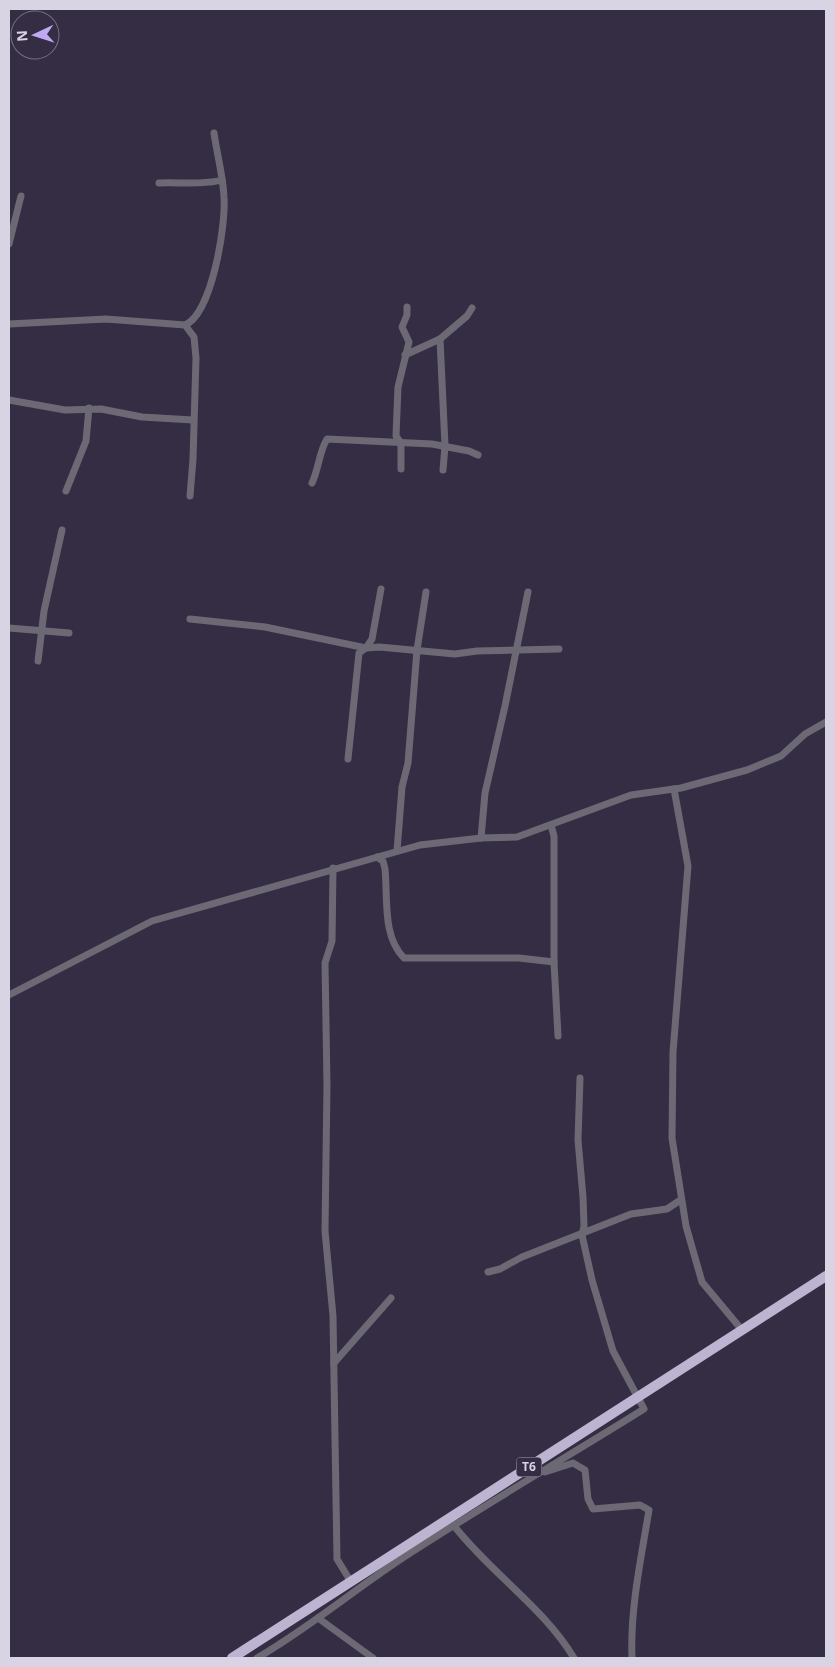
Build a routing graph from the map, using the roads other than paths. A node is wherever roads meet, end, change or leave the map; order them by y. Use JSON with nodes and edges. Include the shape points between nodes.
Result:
{"nodes":[{"id":1,"x":214,"y":133,"type":"dead end"},
{"id":2,"x":222,"y":180,"type":"junction"},
{"id":3,"x":159,"y":183,"type":"dead end"},
{"id":4,"x":21,"y":196,"type":"dead end"},
{"id":5,"x":9,"y":244,"type":"edge"},
{"id":6,"x":408,"y":307,"type":"dead end"},
{"id":7,"x":472,"y":308,"type":"dead end"},
{"id":8,"x":9,"y":324,"type":"edge"},
{"id":9,"x":185,"y":325,"type":"junction"},
{"id":10,"x":440,"y":340,"type":"junction"},
{"id":11,"x":405,"y":356,"type":"junction"},
{"id":12,"x":9,"y":400,"type":"edge"},
{"id":13,"x":89,"y":408,"type":"junction"},
{"id":14,"x":193,"y":420,"type":"junction"},
{"id":15,"x":401,"y":443,"type":"junction"},
{"id":16,"x":444,"y":446,"type":"junction"},
{"id":17,"x":478,"y":455,"type":"dead end"},
{"id":18,"x":401,"y":469,"type":"dead end"},
{"id":19,"x":443,"y":470,"type":"dead end"},
{"id":20,"x":312,"y":483,"type":"dead end"},
{"id":21,"x":66,"y":491,"type":"dead end"},
{"id":22,"x":190,"y":496,"type":"dead end"},
{"id":23,"x":62,"y":530,"type":"dead end"},
{"id":24,"x":381,"y":590,"type":"dead end"},
{"id":25,"x":426,"y":592,"type":"dead end"},
{"id":26,"x":528,"y":592,"type":"dead end"},
{"id":27,"x":190,"y":619,"type":"dead end"},
{"id":28,"x":9,"y":628,"type":"edge"},
{"id":29,"x":42,"y":630,"type":"junction"},
{"id":30,"x":69,"y":633,"type":"dead end"},
{"id":31,"x":366,"y":648,"type":"junction"},
{"id":32,"x":560,"y":649,"type":"dead end"},
{"id":33,"x":417,"y":650,"type":"junction"},
{"id":34,"x":515,"y":651,"type":"junction"},
{"id":35,"x":38,"y":661,"type":"dead end"},
{"id":36,"x":826,"y":722,"type":"edge"},
{"id":37,"x":348,"y":759,"type":"dead end"},
{"id":38,"x":674,"y":789,"type":"junction"},
{"id":39,"x":551,"y":825,"type":"junction"},
{"id":40,"x":481,"y":838,"type":"junction"},
{"id":41,"x":397,"y":851,"type":"junction"},
{"id":42,"x":377,"y":856,"type":"junction"},
{"id":43,"x":333,"y":868,"type":"junction"},
{"id":44,"x":554,"y":962,"type":"junction"},
{"id":45,"x":9,"y":995,"type":"edge"},
{"id":46,"x":558,"y":1036,"type":"dead end"},
{"id":47,"x":580,"y":1078,"type":"dead end"},
{"id":48,"x":679,"y":1201,"type":"dead end"},
{"id":49,"x":582,"y":1235,"type":"junction"},
{"id":50,"x":488,"y":1272,"type":"dead end"},
{"id":51,"x":826,"y":1276,"type":"edge"},
{"id":52,"x":391,"y":1298,"type":"dead end"},
{"id":53,"x":742,"y":1330,"type":"junction"},
{"id":54,"x":334,"y":1364,"type":"junction"},
{"id":55,"x":638,"y":1397,"type":"junction"},
{"id":56,"x":536,"y":1475,"type":"junction"},
{"id":57,"x":455,"y":1526,"type":"junction"},
{"id":58,"x":351,"y":1582,"type":"junction"},
{"id":59,"x":318,"y":1618,"type":"junction"},
{"id":60,"x":232,"y":1658,"type":"edge"},
{"id":61,"x":257,"y":1658,"type":"edge"},
{"id":62,"x":373,"y":1658,"type":"edge"},
{"id":63,"x":574,"y":1658,"type":"edge"},
{"id":64,"x":632,"y":1658,"type":"edge"}],
"edges":[{"from":1,"to":2,"type":"street"},
{"from":2,"to":3,"type":"street"},
{"from":2,"to":9,"type":"street","via":[[224,217],[218,256],[206,302],[194,322]]},
{"from":4,"to":5,"type":"street"},
{"from":6,"to":11,"type":"street","via":[[402,327],[409,342]]},
{"from":7,"to":10,"type":"street"},
{"from":8,"to":9,"type":"street","via":[[106,319]]},
{"from":9,"to":14,"type":"street","via":[[194,336],[196,390]]},
{"from":10,"to":11,"type":"street"},
{"from":10,"to":16,"type":"street"},
{"from":11,"to":15,"type":"street","via":[[398,387],[396,436]]},
{"from":12,"to":13,"type":"street","via":[[65,410]]},
{"from":13,"to":14,"type":"street","via":[[142,417]]},
{"from":13,"to":21,"type":"street","via":[[86,441]]},
{"from":14,"to":22,"type":"street"},
{"from":15,"to":16,"type":"street"},
{"from":15,"to":18,"type":"street"},
{"from":15,"to":20,"type":"street","via":[[327,439],[320,450],[320,461]]},
{"from":16,"to":17,"type":"street"},
{"from":16,"to":19,"type":"street"},
{"from":23,"to":29,"type":"street"},
{"from":24,"to":31,"type":"street","via":[[372,639]]},
{"from":25,"to":33,"type":"street"},
{"from":26,"to":34,"type":"street"},
{"from":27,"to":31,"type":"street","via":[[265,627]]},
{"from":28,"to":29,"type":"street"},
{"from":29,"to":30,"type":"street"},
{"from":29,"to":35,"type":"street"},
{"from":31,"to":33,"type":"street"},
{"from":31,"to":37,"type":"street","via":[[359,653]]},
{"from":32,"to":34,"type":"street"},
{"from":33,"to":34,"type":"street","via":[[455,654]]},
{"from":33,"to":41,"type":"street"},
{"from":34,"to":40,"type":"street","via":[[484,793]]},
{"from":36,"to":38,"type":"street","via":[[805,734],[781,756],[747,770]]},
{"from":38,"to":39,"type":"street","via":[[631,794]]},
{"from":38,"to":53,"type":"street","via":[[688,866],[673,1052],[672,1138],[686,1226],[702,1282]]},
{"from":39,"to":40,"type":"street","via":[[517,837]]},
{"from":39,"to":44,"type":"street","via":[[554,836]]},
{"from":40,"to":41,"type":"street"},
{"from":41,"to":42,"type":"street"},
{"from":42,"to":43,"type":"street"},
{"from":42,"to":44,"type":"street","via":[[386,869],[390,933],[396,949],[404,958],[519,958]]},
{"from":43,"to":45,"type":"street","via":[[152,921]]},
{"from":43,"to":54,"type":"street","via":[[332,941],[325,963],[325,1231]]},
{"from":44,"to":46,"type":"street"},
{"from":47,"to":49,"type":"street","via":[[578,1140],[583,1197]]},
{"from":48,"to":49,"type":"street","via":[[666,1209],[631,1214]]},
{"from":49,"to":50,"type":"street"},
{"from":49,"to":55,"type":"street","via":[[613,1351]]},
{"from":51,"to":53,"type":"highway","number":"T6"},
{"from":52,"to":54,"type":"street"},
{"from":53,"to":55,"type":"highway","number":"T6"},
{"from":54,"to":58,"type":"street","via":[[336,1559]]},
{"from":55,"to":56,"type":"street","via":[[644,1409]]},
{"from":55,"to":58,"type":"highway","number":"T6"},
{"from":56,"to":57,"type":"street"},
{"from":56,"to":64,"type":"street","via":[[573,1463],[584,1470],[588,1499],[593,1509],[640,1505],[649,1510],[634,1616]]},
{"from":57,"to":59,"type":"street","via":[[396,1562]]},
{"from":57,"to":63,"type":"street","via":[[471,1547],[539,1615]]},
{"from":58,"to":60,"type":"highway","number":"T6"},
{"from":59,"to":61,"type":"street"},
{"from":59,"to":62,"type":"street"}]}
